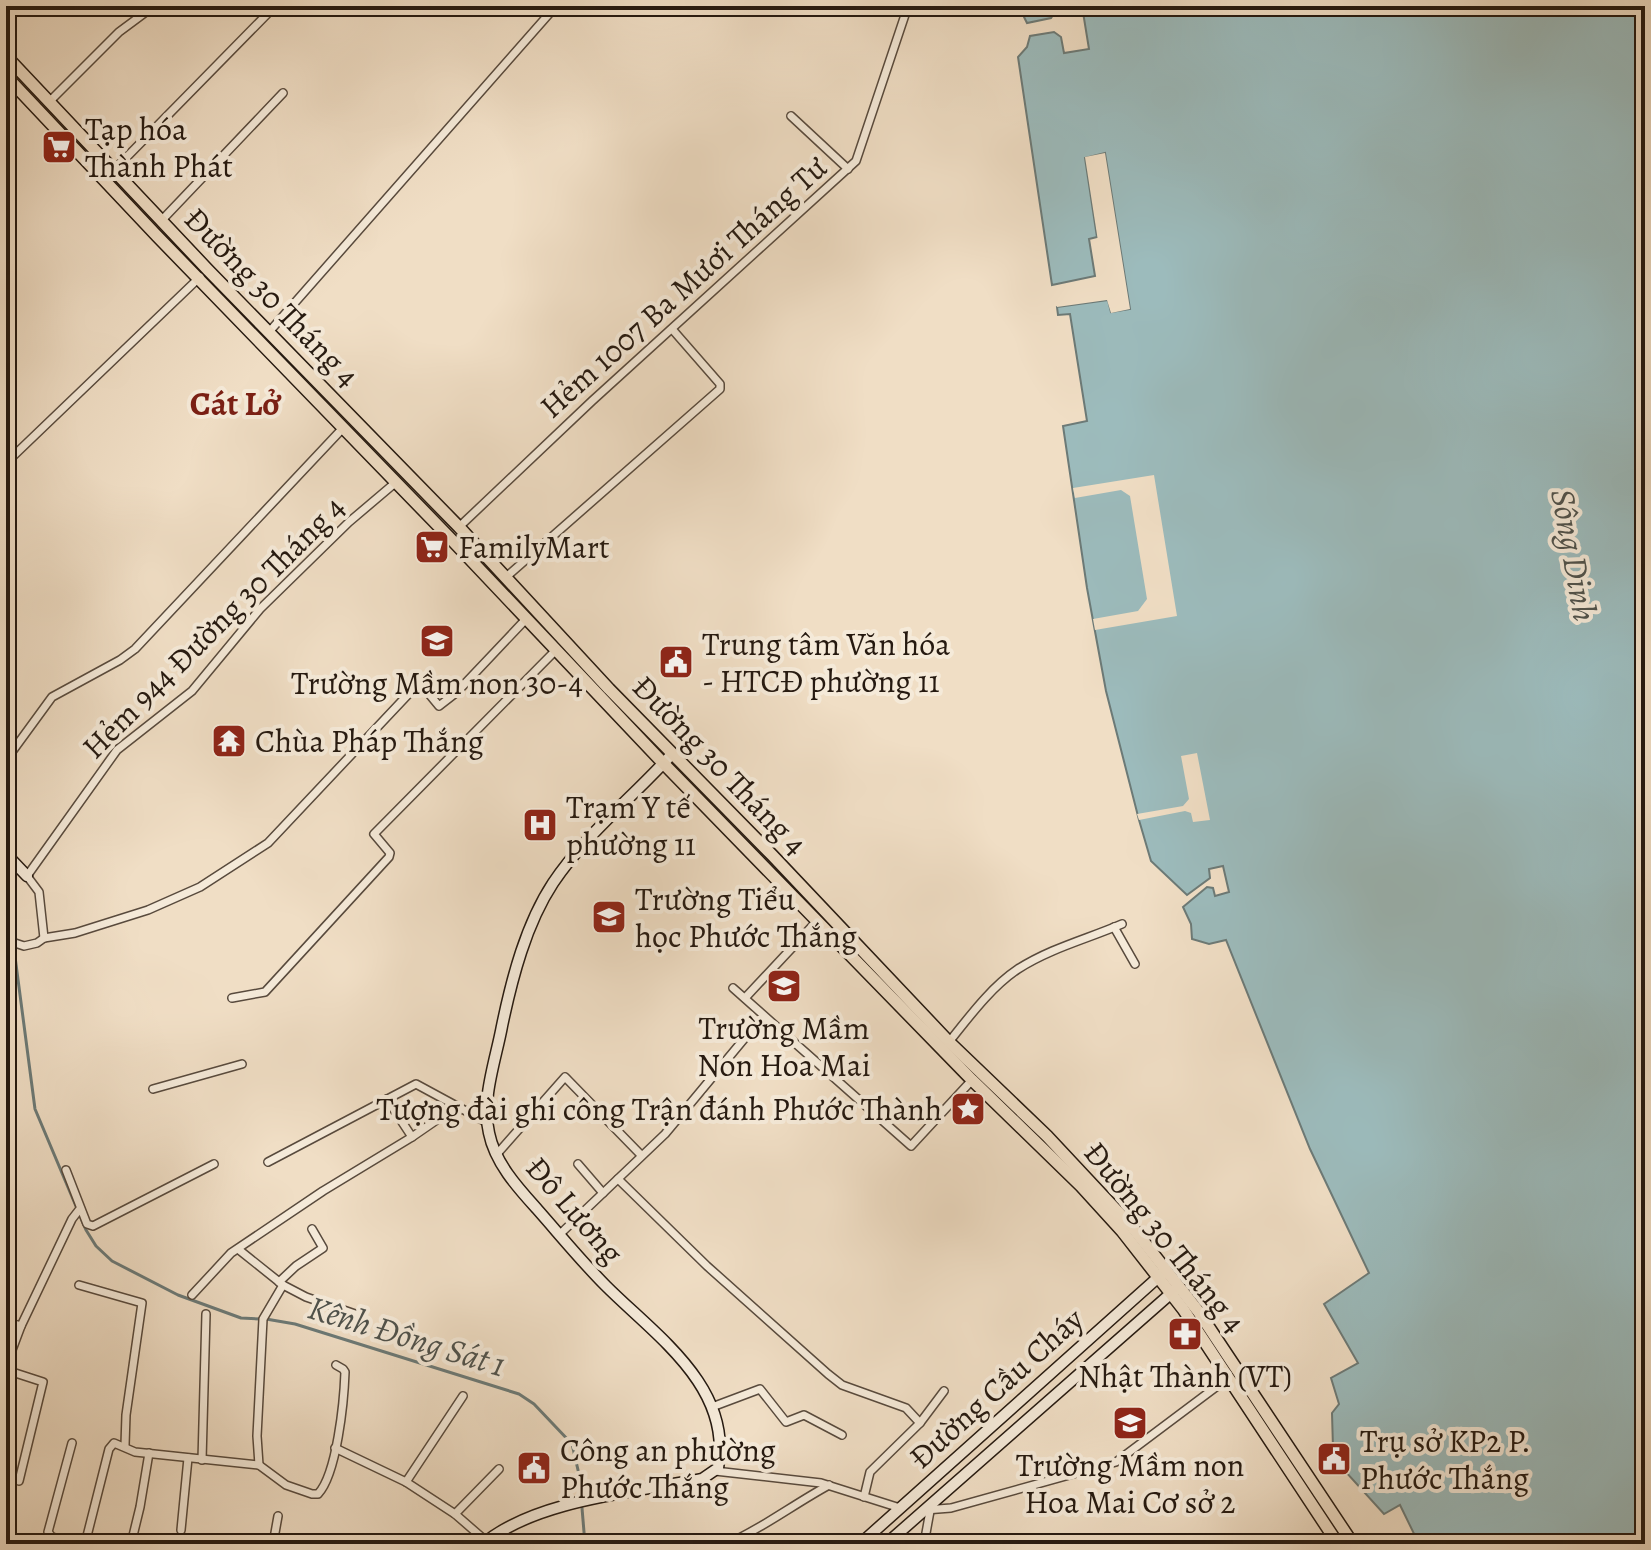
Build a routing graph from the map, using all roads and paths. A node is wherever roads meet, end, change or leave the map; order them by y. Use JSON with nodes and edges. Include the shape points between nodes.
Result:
{"nodes":[{"id":1,"x":154,"y":6,"type":"edge"},
{"id":2,"x":275,"y":6,"type":"edge"},
{"id":3,"x":556,"y":6,"type":"edge"},
{"id":4,"x":908,"y":6,"type":"edge"},
{"id":5,"x":6,"y":56,"type":"edge"},
{"id":6,"x":7,"y":80,"type":"edge"},
{"id":7,"x":283,"y":93,"type":"dead end"},
{"id":8,"x":49,"y":102,"type":"junction"},
{"id":9,"x":41,"y":113,"type":"junction"},
{"id":10,"x":791,"y":116,"type":"dead end"},
{"id":11,"x":848,"y":169,"type":"junction"},
{"id":12,"x":114,"y":170,"type":"junction"},
{"id":13,"x":162,"y":220,"type":"junction"},
{"id":14,"x":203,"y":274,"type":"junction"},
{"id":15,"x":672,"y":329,"type":"junction"},
{"id":16,"x":269,"y":332,"type":"junction"},
{"id":17,"x":259,"y":342,"type":"junction"},
{"id":18,"x":343,"y":428,"type":"junction"},
{"id":19,"x":6,"y":463,"type":"edge"},
{"id":20,"x":395,"y":483,"type":"junction"},
{"id":21,"x":459,"y":527,"type":"junction"},
{"id":22,"x":505,"y":578,"type":"junction"},
{"id":23,"x":527,"y":618,"type":"junction"},
{"id":24,"x":556,"y":650,"type":"junction"},
{"id":25,"x":668,"y":759,"type":"junction"},
{"id":26,"x":6,"y":760,"type":"edge"},
{"id":27,"x":6,"y":854,"type":"edge"},
{"id":28,"x":27,"y":876,"type":"junction"},
{"id":29,"x":817,"y":921,"type":"junction"},
{"id":30,"x":850,"y":936,"type":"junction"},
{"id":31,"x":44,"y":938,"type":"junction"},
{"id":32,"x":6,"y":940,"type":"edge"},
{"id":33,"x":839,"y":945,"type":"junction"},
{"id":34,"x":1135,"y":964,"type":"dead end"},
{"id":35,"x":733,"y":988,"type":"dead end"},
{"id":36,"x":232,"y":998,"type":"dead end"},
{"id":37,"x":745,"y":998,"type":"junction"},
{"id":38,"x":744,"y":1039,"type":"dead end"},
{"id":39,"x":946,"y":1046,"type":"junction"},
{"id":40,"x":242,"y":1064,"type":"dead end"},
{"id":41,"x":975,"y":1075,"type":"junction"},
{"id":42,"x":153,"y":1089,"type":"dead end"},
{"id":43,"x":387,"y":1099,"type":"junction"},
{"id":44,"x":457,"y":1106,"type":"junction"},
{"id":45,"x":488,"y":1123,"type":"junction"},
{"id":46,"x":412,"y":1137,"type":"junction"},
{"id":47,"x":497,"y":1154,"type":"junction"},
{"id":48,"x":641,"y":1155,"type":"junction"},
{"id":49,"x":268,"y":1162,"type":"dead end"},
{"id":50,"x":214,"y":1164,"type":"dead end"},
{"id":51,"x":578,"y":1164,"type":"dead end"},
{"id":52,"x":66,"y":1170,"type":"dead end"},
{"id":53,"x":618,"y":1179,"type":"junction"},
{"id":54,"x":603,"y":1193,"type":"junction"},
{"id":55,"x":79,"y":1210,"type":"junction"},
{"id":56,"x":312,"y":1229,"type":"dead end"},
{"id":57,"x":559,"y":1235,"type":"junction"},
{"id":58,"x":238,"y":1249,"type":"junction"},
{"id":59,"x":1162,"y":1274,"type":"junction"},
{"id":60,"x":281,"y":1284,"type":"junction"},
{"id":61,"x":79,"y":1285,"type":"dead end"},
{"id":62,"x":1175,"y":1290,"type":"junction"},
{"id":63,"x":192,"y":1295,"type":"dead end"},
{"id":64,"x":206,"y":1314,"type":"dead end"},
{"id":65,"x":358,"y":1315,"type":"dead end"},
{"id":66,"x":6,"y":1322,"type":"edge"},
{"id":67,"x":21,"y":1326,"type":"junction"},
{"id":68,"x":1209,"y":1338,"type":"junction"},
{"id":69,"x":336,"y":1365,"type":"dead end"},
{"id":70,"x":6,"y":1368,"type":"edge"},
{"id":71,"x":1228,"y":1378,"type":"junction"},
{"id":72,"x":944,"y":1391,"type":"dead end"},
{"id":73,"x":463,"y":1396,"type":"dead end"},
{"id":74,"x":712,"y":1407,"type":"junction"},
{"id":75,"x":920,"y":1423,"type":"junction"},
{"id":76,"x":842,"y":1435,"type":"dead end"},
{"id":77,"x":72,"y":1443,"type":"dead end"},
{"id":78,"x":125,"y":1445,"type":"junction"},
{"id":79,"x":335,"y":1448,"type":"junction"},
{"id":80,"x":149,"y":1453,"type":"junction"},
{"id":81,"x":188,"y":1458,"type":"junction"},
{"id":82,"x":202,"y":1460,"type":"junction"},
{"id":83,"x":259,"y":1465,"type":"junction"},
{"id":84,"x":499,"y":1469,"type":"dead end"},
{"id":85,"x":715,"y":1471,"type":"junction"},
{"id":86,"x":19,"y":1481,"type":"dead end"},
{"id":87,"x":406,"y":1482,"type":"junction"},
{"id":88,"x":829,"y":1485,"type":"junction"},
{"id":89,"x":864,"y":1497,"type":"junction"},
{"id":90,"x":900,"y":1508,"type":"junction"},
{"id":91,"x":926,"y":1510,"type":"junction"},
{"id":92,"x":455,"y":1514,"type":"junction"},
{"id":93,"x":278,"y":1516,"type":"dead end"},
{"id":94,"x":181,"y":1530,"type":"dead end"},
{"id":95,"x":485,"y":1543,"type":"edge"},
{"id":96,"x":1351,"y":1543,"type":"edge"},
{"id":97,"x":82,"y":1544,"type":"edge"},
{"id":98,"x":131,"y":1544,"type":"edge"},
{"id":99,"x":273,"y":1544,"type":"edge"},
{"id":100,"x":727,"y":1544,"type":"edge"},
{"id":101,"x":860,"y":1544,"type":"edge"},
{"id":102,"x":886,"y":1544,"type":"edge"},
{"id":103,"x":924,"y":1544,"type":"edge"},
{"id":104,"x":1338,"y":1544,"type":"edge"}],
"edges":[{"from":1,"to":8,"type":"street","via":[[119,32]]},
{"from":2,"to":12,"type":"street"},
{"from":3,"to":16,"type":"street"},
{"from":4,"to":11,"type":"street","name":"Hẻm 1007 Ba Mươi Tháng Tư","via":[[856,161]]},
{"from":5,"to":8,"type":"main road","name":"Đường 30 Tháng 4"},
{"from":6,"to":9,"type":"main road","name":"Đường 30 Tháng 4"},
{"from":7,"to":13,"type":"street"},
{"from":8,"to":9,"type":"main road"},
{"from":8,"to":12,"type":"main road","name":"Đường 30 Tháng 4"},
{"from":9,"to":14,"type":"main road","name":"Đường 30 Tháng 4"},
{"from":10,"to":11,"type":"street"},
{"from":11,"to":15,"type":"street","name":"Hẻm 1007 Ba Mươi Tháng Tư"},
{"from":12,"to":13,"type":"main road","name":"Đường 30 Tháng 4"},
{"from":13,"to":14,"type":"main road","name":"Đường 30 Tháng 4"},
{"from":14,"to":16,"type":"main road","name":"Đường 30 Tháng 4"},
{"from":14,"to":17,"type":"main road","name":"Đường 30 Tháng 4"},
{"from":14,"to":19,"type":"street"},
{"from":15,"to":21,"type":"street","name":"Hẻm 1007 Ba Mươi Tháng Tư"},
{"from":15,"to":22,"type":"street","via":[[720,389]]},
{"from":16,"to":17,"type":"main road"},
{"from":16,"to":21,"type":"main road","name":"Đường 30 Tháng 4"},
{"from":17,"to":18,"type":"main road","name":"Đường 30 Tháng 4"},
{"from":18,"to":20,"type":"main road","name":"Đường 30 Tháng 4"},
{"from":18,"to":26,"type":"street","via":[[135,649],[52,697]]},
{"from":20,"to":23,"type":"main road","name":"Đường 30 Tháng 4"},
{"from":20,"to":28,"type":"street","name":"Hẻm 944 Đường 30 Tháng 4","via":[[260,609],[192,691],[117,750]]},
{"from":21,"to":22,"type":"main road","name":"Đường 30 Tháng 4"},
{"from":22,"to":25,"type":"main road","name":"Đường 30 Tháng 4"},
{"from":23,"to":24,"type":"main road","name":"Đường 30 Tháng 4"},
{"from":23,"to":31,"type":"street","via":[[439,706],[417,685],[256,852],[181,897],[80,932]]},
{"from":24,"to":25,"type":"main road","name":"Đường 30 Tháng 4"},
{"from":24,"to":36,"type":"street","via":[[374,834],[389,857],[265,992]]},
{"from":25,"to":29,"type":"main road","name":"Đường 30 Tháng 4"},
{"from":25,"to":30,"type":"main road","name":"Đường 30 Tháng 4"},
{"from":25,"to":45,"type":"street","name":"Đô Lương","via":[[580,850],[546,894],[515,971],[490,1086]]},
{"from":27,"to":28,"type":"street"},
{"from":28,"to":31,"type":"street","via":[[39,892]]},
{"from":29,"to":33,"type":"main road","name":"Đường 30 Tháng 4"},
{"from":29,"to":37,"type":"street"},
{"from":30,"to":33,"type":"main road"},
{"from":30,"to":39,"type":"main road","name":"Đường 30 Tháng 4"},
{"from":31,"to":32,"type":"street","via":[[24,946]]},
{"from":33,"to":39,"type":"main road","name":"Đường 30 Tháng 4"},
{"from":34,"to":39,"type":"street","via":[[1118,926],[1067,944],[1015,971]]},
{"from":35,"to":37,"type":"street"},
{"from":37,"to":41,"type":"street","via":[[911,1146]]},
{"from":38,"to":48,"type":"street","via":[[665,1134]]},
{"from":39,"to":41,"type":"main road","name":"Đường 30 Tháng 4"},
{"from":40,"to":42,"type":"street"},
{"from":41,"to":59,"type":"main road","name":"Đường 30 Tháng 4","via":[[1101,1192]]},
{"from":43,"to":44,"type":"street","via":[[416,1084]]},
{"from":43,"to":46,"type":"street"},
{"from":43,"to":49,"type":"street"},
{"from":44,"to":45,"type":"street"},
{"from":44,"to":46,"type":"street"},
{"from":45,"to":47,"type":"street","name":"Đô Lương"},
{"from":46,"to":58,"type":"street"},
{"from":47,"to":48,"type":"street","via":[[565,1077]]},
{"from":47,"to":57,"type":"street","name":"Đô Lương"},
{"from":48,"to":53,"type":"street"},
{"from":50,"to":55,"type":"street","via":[[97,1225],[87,1224]]},
{"from":51,"to":54,"type":"street"},
{"from":52,"to":55,"type":"street"},
{"from":53,"to":54,"type":"street"},
{"from":53,"to":75,"type":"street","via":[[828,1374],[842,1385],[906,1408]]},
{"from":54,"to":57,"type":"street"},
{"from":55,"to":67,"type":"street"},
{"from":56,"to":60,"type":"street","via":[[323,1248]]},
{"from":57,"to":74,"type":"street","name":"Đô Lương","via":[[666,1341],[692,1371]]},
{"from":58,"to":60,"type":"street"},
{"from":58,"to":63,"type":"street"},
{"from":59,"to":62,"type":"main road","name":"Đường 30 Tháng 4"},
{"from":59,"to":90,"type":"street","name":"Đường Cầu Cháy"},
{"from":60,"to":65,"type":"street"},
{"from":60,"to":83,"type":"street","via":[[263,1319]]},
{"from":61,"to":78,"type":"street","via":[[142,1303]]},
{"from":62,"to":68,"type":"main road","name":"Đường 30 Tháng 4"},
{"from":62,"to":91,"type":"street","name":"Đường Cầu Cháy"},
{"from":64,"to":82,"type":"street"},
{"from":66,"to":67,"type":"street"},
{"from":67,"to":70,"type":"street"},
{"from":68,"to":71,"type":"main road","name":"Đường 30 Tháng 4"},
{"from":68,"to":96,"type":"main road","name":"Đường 30 Tháng 4"},
{"from":69,"to":79,"type":"street","via":[[345,1372]]},
{"from":70,"to":86,"type":"street","via":[[43,1382]]},
{"from":71,"to":91,"type":"street","via":[[1116,1462],[951,1508]]},
{"from":71,"to":104,"type":"main road","name":"Đường 30 Tháng 4"},
{"from":72,"to":75,"type":"street"},
{"from":73,"to":87,"type":"street"},
{"from":74,"to":76,"type":"street","via":[[760,1389],[786,1422],[804,1415]]},
{"from":74,"to":85,"type":"street","name":"Đô Lương","via":[[720,1454]]},
{"from":75,"to":89,"type":"street","via":[[870,1472]]},
{"from":77,"to":97,"type":"street","via":[[48,1532]]},
{"from":78,"to":80,"type":"street"},
{"from":78,"to":97,"type":"street","via":[[110,1446]]},
{"from":79,"to":83,"type":"street","via":[[330,1476],[315,1494],[286,1485]]},
{"from":79,"to":87,"type":"street"},
{"from":80,"to":81,"type":"street"},
{"from":80,"to":98,"type":"street"},
{"from":81,"to":82,"type":"street"},
{"from":81,"to":94,"type":"street"},
{"from":82,"to":83,"type":"street"},
{"from":84,"to":92,"type":"street"},
{"from":85,"to":88,"type":"street"},
{"from":85,"to":95,"type":"street","via":[[702,1479],[540,1512]]},
{"from":87,"to":92,"type":"street"},
{"from":88,"to":89,"type":"street"},
{"from":88,"to":100,"type":"street"},
{"from":89,"to":90,"type":"street"},
{"from":90,"to":101,"type":"street","name":"Đường Cầu Cháy"},
{"from":91,"to":102,"type":"street","name":"Đường Cầu Cháy"},
{"from":91,"to":103,"type":"street"},
{"from":92,"to":95,"type":"street"},
{"from":93,"to":99,"type":"street"}]}
